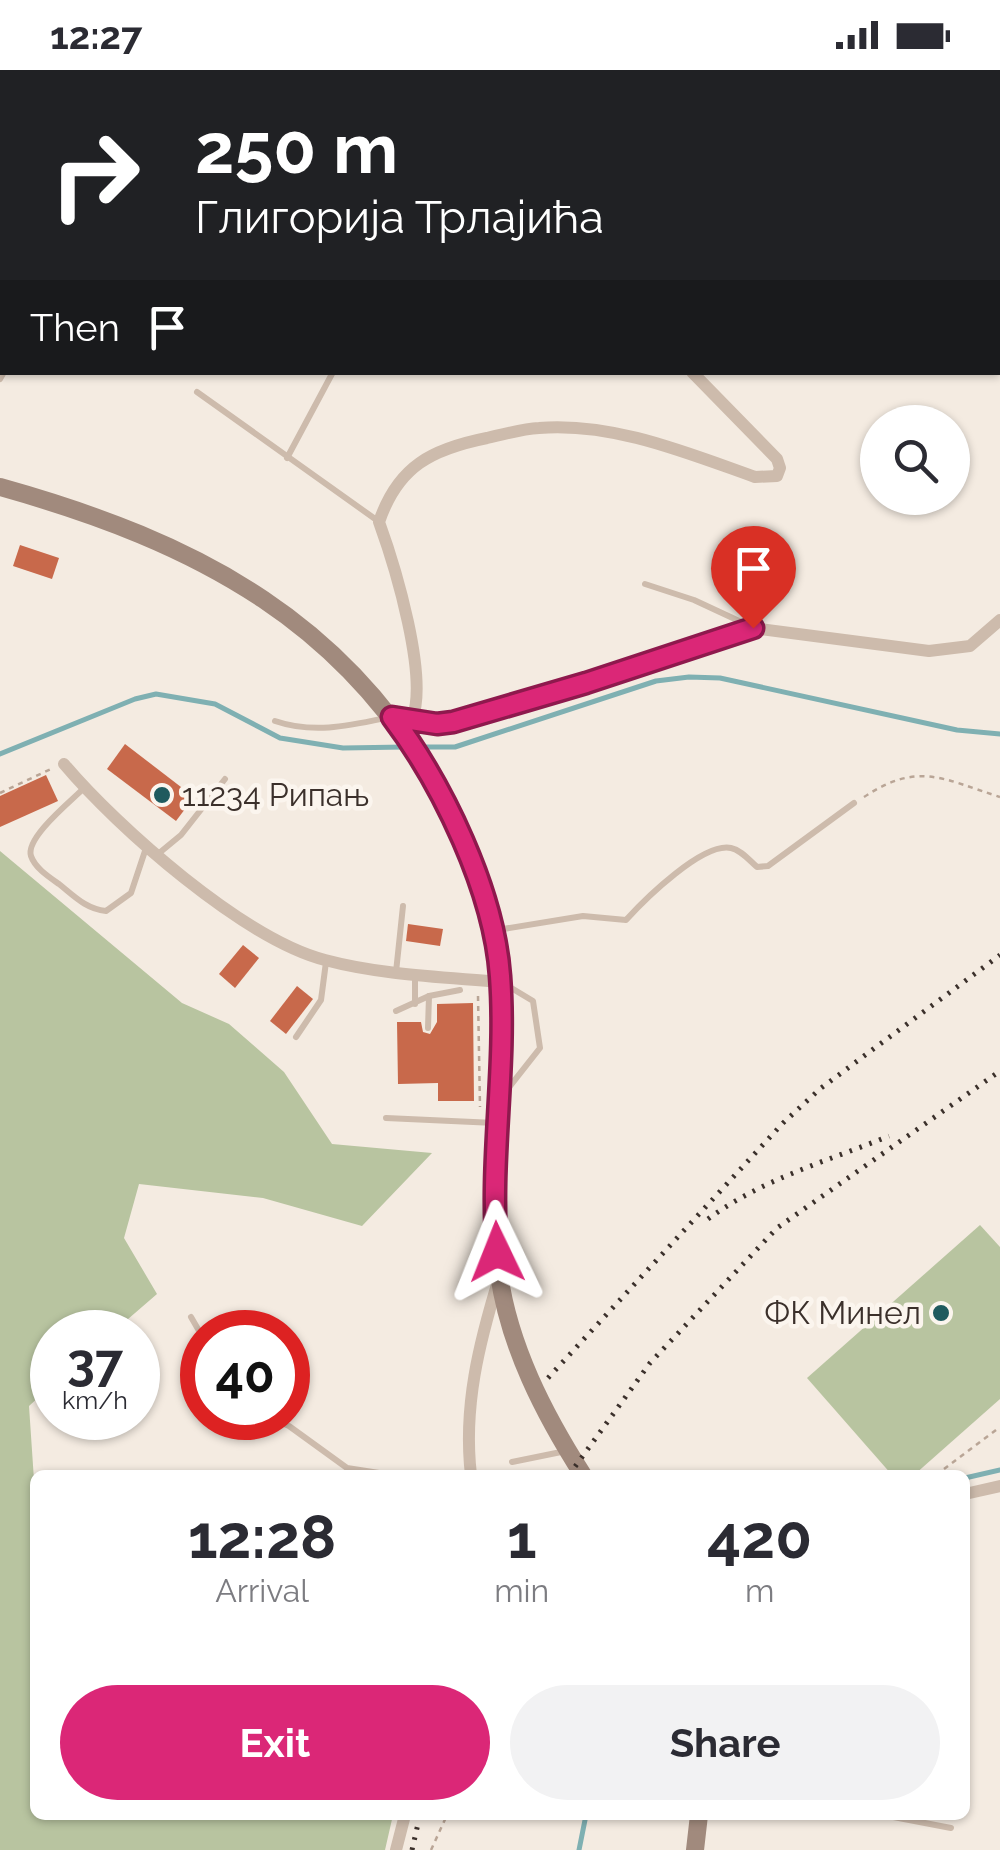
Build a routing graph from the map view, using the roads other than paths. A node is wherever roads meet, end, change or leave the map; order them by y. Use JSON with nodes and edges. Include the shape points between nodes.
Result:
{"nodes":[{"id":1,"x":331,"y":375,"type":"edge"},
{"id":2,"x":695,"y":375,"type":"edge"},
{"id":3,"x":197,"y":392,"type":"dead end"},
{"id":4,"x":287,"y":458,"type":"junction"},
{"id":5,"x":0,"y":487,"type":"edge"},
{"id":6,"x":379,"y":522,"type":"junction"},
{"id":7,"x":645,"y":584,"type":"dead end"},
{"id":8,"x":1000,"y":620,"type":"edge"},
{"id":9,"x":753,"y":628,"type":"junction"},
{"id":10,"x":275,"y":721,"type":"dead end"},
{"id":11,"x":403,"y":724,"type":"junction"},
{"id":12,"x":64,"y":764,"type":"road end"},
{"id":13,"x":226,"y":779,"type":"dead end"},
{"id":14,"x":84,"y":788,"type":"junction"},
{"id":15,"x":854,"y":804,"type":"road end"},
{"id":16,"x":153,"y":849,"type":"junction"},
{"id":17,"x":404,"y":906,"type":"dead end"},
{"id":18,"x":491,"y":932,"type":"junction"},
{"id":19,"x":326,"y":960,"type":"junction"},
{"id":20,"x":396,"y":972,"type":"junction"},
{"id":21,"x":416,"y":975,"type":"junction"},
{"id":22,"x":500,"y":982,"type":"junction"},
{"id":23,"x":460,"y":990,"type":"dead end"},
{"id":24,"x":429,"y":996,"type":"junction"},
{"id":25,"x":415,"y":1004,"type":"junction"},
{"id":26,"x":396,"y":1011,"type":"dead end"},
{"id":27,"x":428,"y":1028,"type":"dead end"},
{"id":28,"x":296,"y":1037,"type":"dead end"},
{"id":29,"x":499,"y":1100,"type":"junction"},
{"id":30,"x":386,"y":1118,"type":"dead end"},
{"id":31,"x":498,"y":1124,"type":"junction"},
{"id":32,"x":499,"y":1276,"type":"junction"},
{"id":33,"x":308,"y":1440,"type":"edge"},
{"id":34,"x":567,"y":1451,"type":"junction"},
{"id":35,"x":512,"y":1462,"type":"dead end"},
{"id":36,"x":360,"y":1470,"type":"edge"},
{"id":37,"x":470,"y":1470,"type":"edge"},
{"id":38,"x":580,"y":1470,"type":"edge"},
{"id":39,"x":1000,"y":1486,"type":"edge"},
{"id":40,"x":970,"y":1493,"type":"edge"},
{"id":41,"x":403,"y":1820,"type":"edge"},
{"id":42,"x":698,"y":1820,"type":"edge"},
{"id":43,"x":909,"y":1820,"type":"edge"},
{"id":44,"x":951,"y":1828,"type":"dead end"},
{"id":45,"x":396,"y":1850,"type":"edge"},
{"id":46,"x":695,"y":1850,"type":"edge"}],
"edges":[{"from":1,"to":4,"type":"lane"},
{"from":2,"to":6,"type":"street","via":[[777,459],[777,476],[754,477],[619,434],[536,428],[445,448],[422,460],[401,480]]},
{"from":3,"to":4,"type":"lane"},
{"from":4,"to":6,"type":"lane"},
{"from":5,"to":11,"type":"street","via":[[182,551],[294,619]]},
{"from":6,"to":11,"type":"street","via":[[418,684],[418,704]]},
{"from":7,"to":9,"type":"lane"},
{"from":8,"to":9,"type":"street","via":[[970,646],[941,651]]},
{"from":9,"to":11,"type":"street","via":[[453,722]]},
{"from":10,"to":11,"type":"lane","via":[[319,729]]},
{"from":11,"to":18,"type":"street","via":[[465,843]]},
{"from":12,"to":14,"type":"street"},
{"from":13,"to":16,"type":"lane","via":[[181,835]]},
{"from":14,"to":16,"type":"street"},
{"from":14,"to":16,"type":"lane","via":[[31,846],[44,873],[92,910],[106,911],[130,893]]},
{"from":15,"to":18,"type":"lane","via":[[768,866],[757,867],[736,848],[702,854],[626,920],[584,916]]},
{"from":16,"to":19,"type":"street","via":[[232,914]]},
{"from":17,"to":20,"type":"lane"},
{"from":18,"to":22,"type":"street"},
{"from":19,"to":20,"type":"street"},
{"from":19,"to":28,"type":"lane","via":[[321,1000]]},
{"from":20,"to":21,"type":"street"},
{"from":21,"to":22,"type":"street"},
{"from":21,"to":25,"type":"lane"},
{"from":22,"to":29,"type":"street"},
{"from":22,"to":29,"type":"lane","via":[[533,1001],[540,1048]]},
{"from":23,"to":24,"type":"lane"},
{"from":24,"to":25,"type":"lane"},
{"from":24,"to":27,"type":"lane"},
{"from":25,"to":26,"type":"lane"},
{"from":29,"to":31,"type":"street"},
{"from":30,"to":31,"type":"lane"},
{"from":31,"to":32,"type":"street"},
{"from":32,"to":34,"type":"street","via":[[529,1377]]},
{"from":32,"to":37,"type":"street","via":[[478,1346]]},
{"from":33,"to":36,"type":"lane"},
{"from":34,"to":35,"type":"lane"},
{"from":34,"to":38,"type":"street"},
{"from":39,"to":40,"type":"street"},
{"from":41,"to":45,"type":"street"},
{"from":42,"to":46,"type":"street"},
{"from":43,"to":44,"type":"lane"}]}
